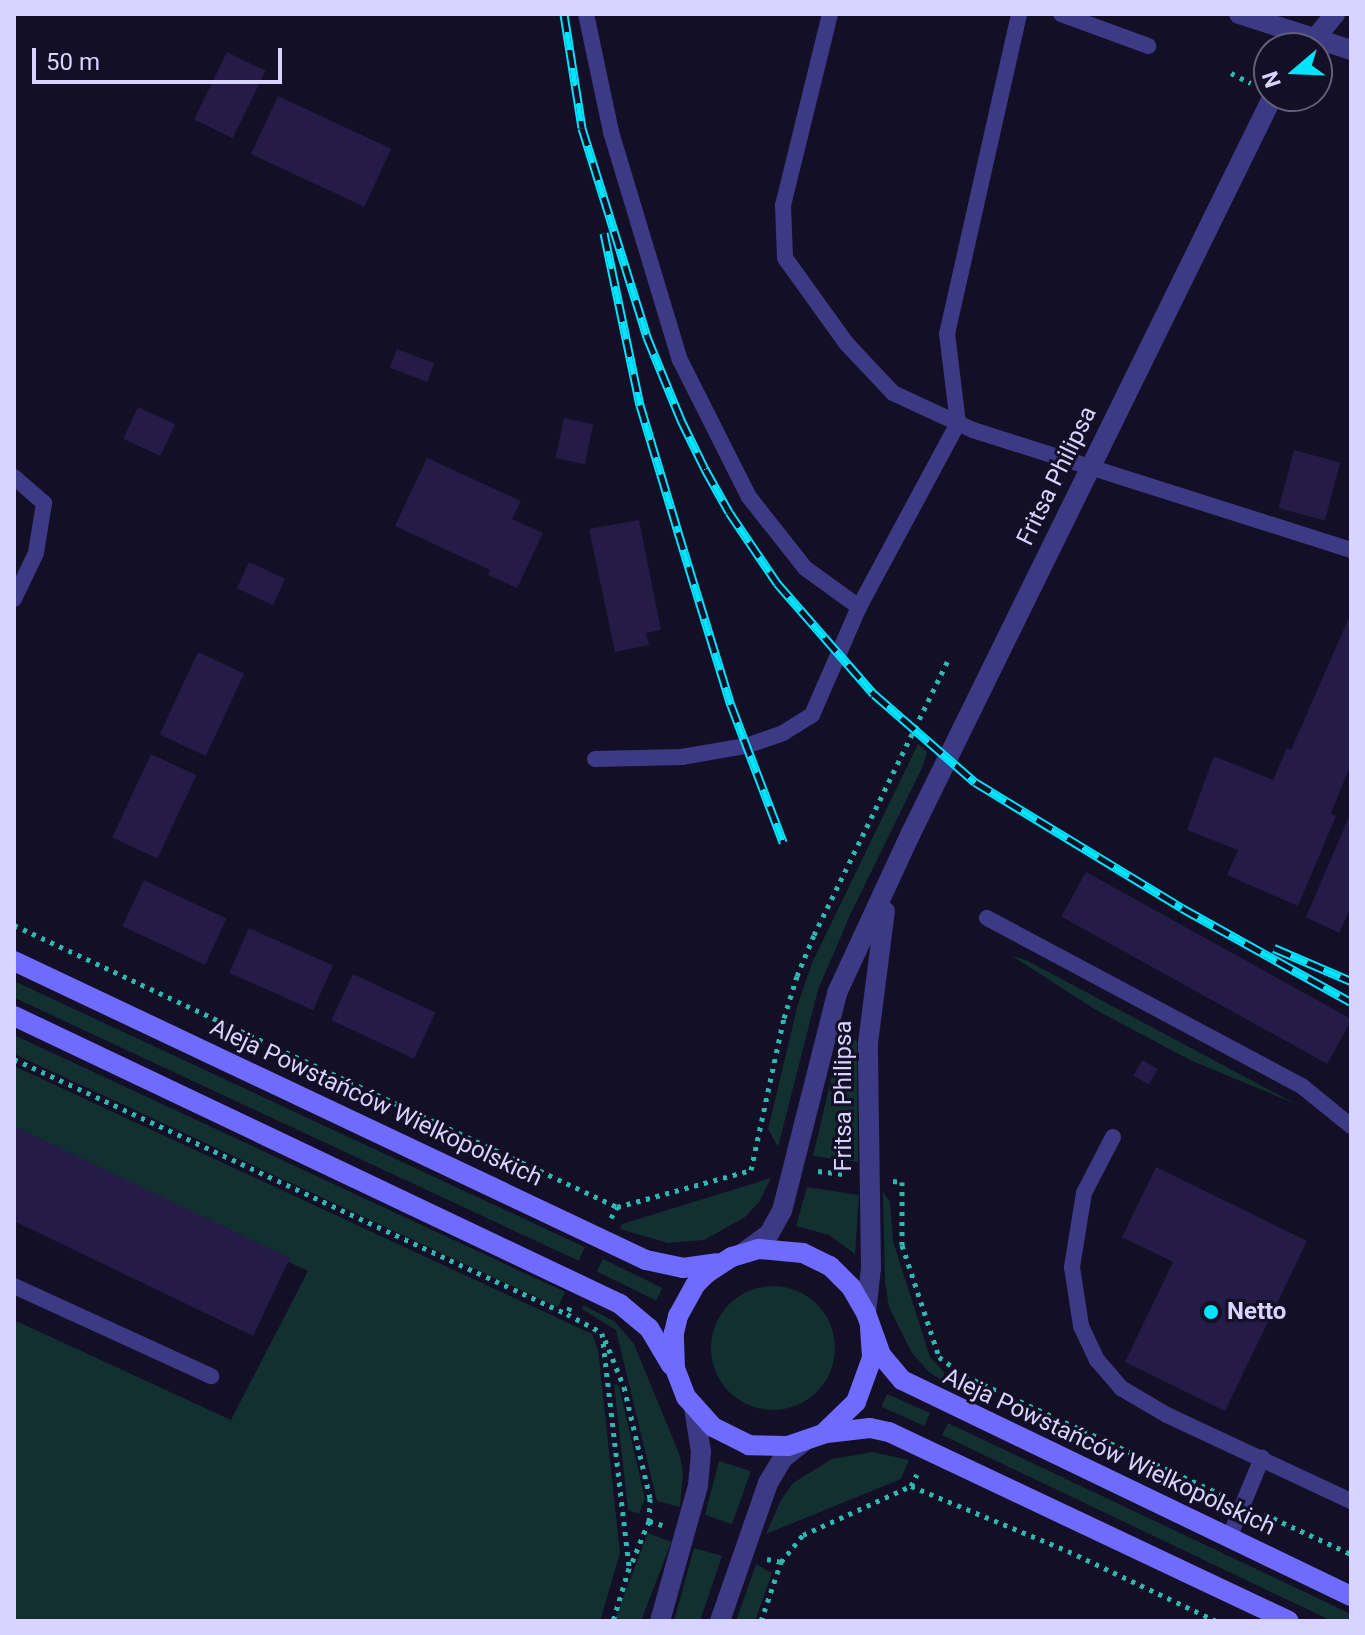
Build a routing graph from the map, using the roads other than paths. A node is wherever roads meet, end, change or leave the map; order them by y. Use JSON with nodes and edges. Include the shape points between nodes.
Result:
{"nodes":[{"id":1,"x":586,"y":14,"type":"edge"},
{"id":2,"x":830,"y":14,"type":"edge"},
{"id":3,"x":1019,"y":14,"type":"edge"},
{"id":4,"x":1061,"y":14,"type":"edge"},
{"id":5,"x":1239,"y":14,"type":"edge"},
{"id":6,"x":1335,"y":14,"type":"edge"},
{"id":7,"x":1284,"y":32,"type":"edge"},
{"id":8,"x":1320,"y":32,"type":"edge"},
{"id":9,"x":1148,"y":46,"type":"dead end"},
{"id":10,"x":1265,"y":112,"type":"edge"},
{"id":11,"x":958,"y":423,"type":"junction"},
{"id":12,"x":1090,"y":468,"type":"junction"},
{"id":13,"x":14,"y":477,"type":"edge"},
{"id":14,"x":1351,"y":550,"type":"edge"},
{"id":15,"x":14,"y":599,"type":"edge"},
{"id":16,"x":859,"y":607,"type":"junction"},
{"id":17,"x":595,"y":759,"type":"dead end"},
{"id":18,"x":890,"y":881,"type":"junction"},
{"id":19,"x":987,"y":918,"type":"dead end"},
{"id":20,"x":14,"y":961,"type":"edge"},
{"id":21,"x":14,"y":1016,"type":"edge"},
{"id":22,"x":1351,"y":1126,"type":"edge"},
{"id":23,"x":1113,"y":1137,"type":"dead end"},
{"id":24,"x":744,"y":1252,"type":"junction"},
{"id":25,"x":721,"y":1262,"type":"junction"},
{"id":26,"x":14,"y":1286,"type":"edge"},
{"id":27,"x":868,"y":1320,"type":"junction"},
{"id":28,"x":211,"y":1376,"type":"dead end"},
{"id":29,"x":680,"y":1384,"type":"junction"},
{"id":30,"x":694,"y":1408,"type":"junction"},
{"id":31,"x":823,"y":1434,"type":"junction"},
{"id":32,"x":802,"y":1443,"type":"junction"},
{"id":33,"x":1262,"y":1458,"type":"junction"},
{"id":34,"x":1351,"y":1501,"type":"edge"},
{"id":35,"x":1229,"y":1538,"type":"junction"},
{"id":36,"x":1351,"y":1596,"type":"edge"},
{"id":37,"x":660,"y":1621,"type":"edge"},
{"id":38,"x":720,"y":1621,"type":"edge"},
{"id":39,"x":1289,"y":1621,"type":"edge"}],
"edges":[{"from":1,"to":16,"type":"lane","via":[[611,132],[680,360],[749,497],[805,568]]},
{"from":2,"to":11,"type":"lane","via":[[783,205],[785,258],[846,343],[893,393]]},
{"from":3,"to":11,"type":"lane","via":[[947,334]]},
{"from":4,"to":9,"type":"lane"},
{"from":5,"to":7,"type":"street"},
{"from":6,"to":8,"type":"street"},
{"from":10,"to":12,"type":"street","name":"Fritsa Philipsa"},
{"from":11,"to":12,"type":"lane"},
{"from":11,"to":16,"type":"lane"},
{"from":12,"to":14,"type":"lane"},
{"from":12,"to":18,"type":"street","name":"Fritsa Philipsa"},
{"from":13,"to":15,"type":"lane","via":[[44,503],[36,553]]},
{"from":16,"to":17,"type":"lane","via":[[812,715],[783,733],[746,746],[682,757]]},
{"from":18,"to":24,"type":"street","name":"Fritsa Philipsa","via":[[837,993],[782,1211],[769,1234]]},
{"from":18,"to":27,"type":"street","name":"Fritsa Philipsa","via":[[870,1018]]},
{"from":19,"to":22,"type":"lane","via":[[1303,1087]]},
{"from":20,"to":25,"type":"main road","name":"Aleja Powstańców Wielkopolskich","via":[[663,1265],[694,1268]]},
{"from":21,"to":29,"type":"main road","via":[[620,1304],[657,1340]]},
{"from":23,"to":33,"type":"lane","via":[[1084,1193],[1076,1224],[1072,1267],[1081,1326],[1097,1360],[1121,1388]]},
{"from":24,"to":25,"type":"main road"},
{"from":24,"to":27,"type":"main road","via":[[773,1248],[817,1258],[842,1275]]},
{"from":25,"to":29,"type":"main road","via":[[695,1285],[678,1316],[673,1350]]},
{"from":26,"to":28,"type":"lane"},
{"from":27,"to":31,"type":"main road","via":[[872,1358],[864,1388],[847,1414]]},
{"from":27,"to":35,"type":"main road","name":"Aleja Powstańców Wielkopolskich","via":[[892,1371],[919,1390]]},
{"from":29,"to":30,"type":"main road"},
{"from":30,"to":32,"type":"main road","via":[[713,1427],[749,1445]]},
{"from":30,"to":37,"type":"street","via":[[701,1452],[698,1486]]},
{"from":31,"to":32,"type":"main road"},
{"from":31,"to":39,"type":"main road","via":[[848,1428],[889,1432]]},
{"from":32,"to":38,"type":"street","via":[[783,1458],[768,1483]]},
{"from":33,"to":34,"type":"lane"},
{"from":33,"to":35,"type":"lane"},
{"from":35,"to":36,"type":"main road","name":"Aleja Powstańców Wielkopolskich"}]}
